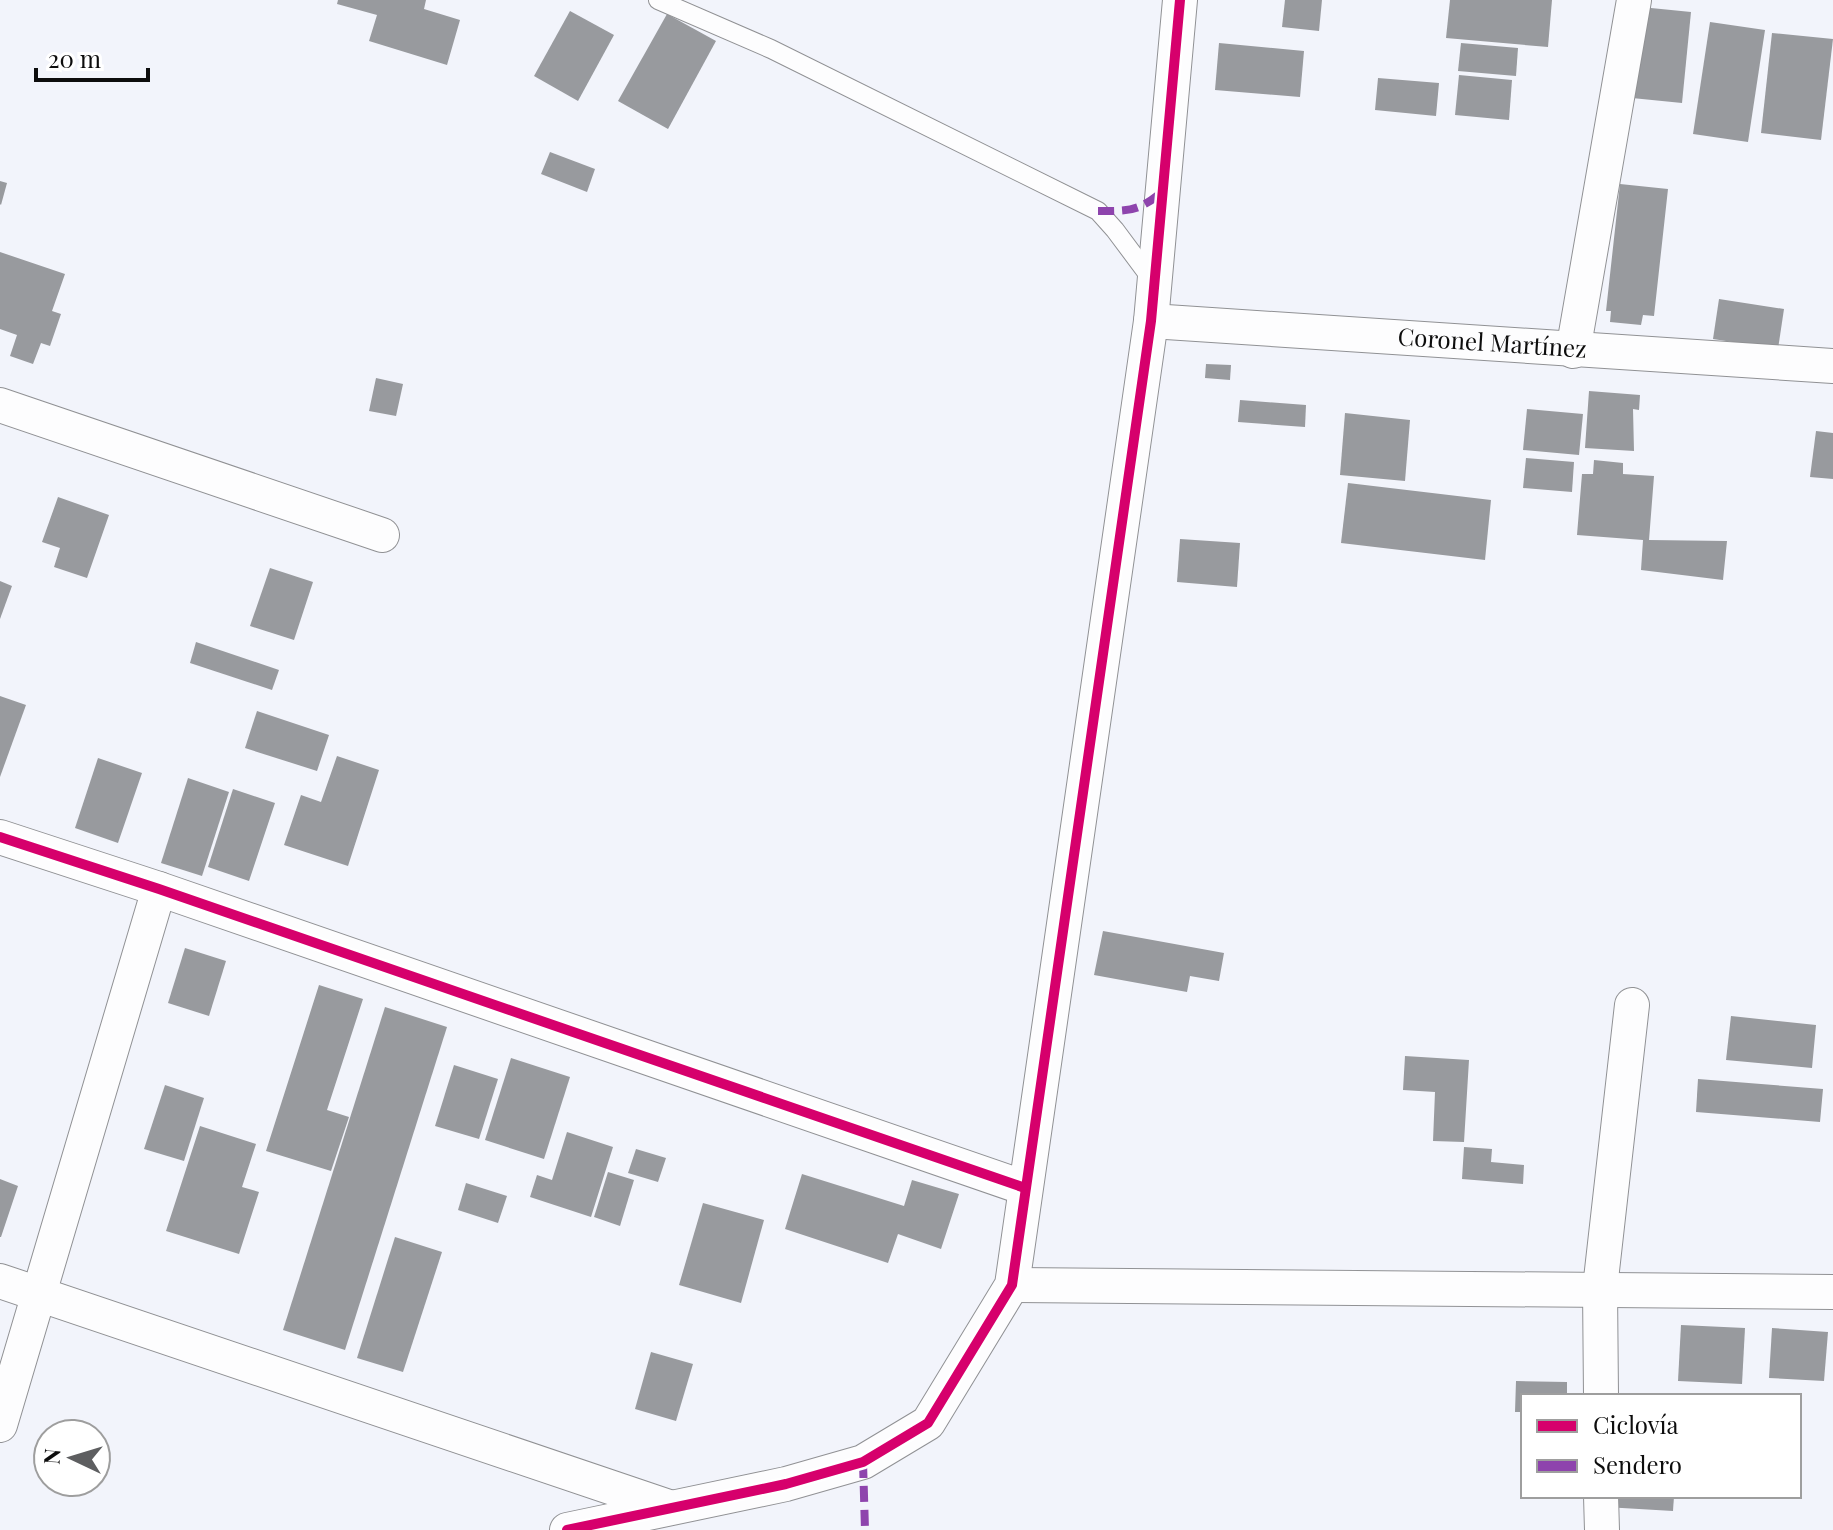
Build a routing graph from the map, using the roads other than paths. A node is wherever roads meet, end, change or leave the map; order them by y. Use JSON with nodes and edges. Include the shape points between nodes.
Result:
{"nodes":[{"id":1,"x":658,"y":0,"type":"edge"},
{"id":2,"x":1180,"y":0,"type":"edge"},
{"id":3,"x":1634,"y":0,"type":"edge"},
{"id":4,"x":1154,"y":282,"type":"junction"},
{"id":5,"x":1151,"y":321,"type":"junction"},
{"id":6,"x":1573,"y":351,"type":"junction"},
{"id":7,"x":1833,"y":366,"type":"edge"},
{"id":8,"x":0,"y":405,"type":"edge"},
{"id":9,"x":382,"y":535,"type":"dead end"},
{"id":10,"x":0,"y":837,"type":"edge"},
{"id":11,"x":159,"y":889,"type":"junction"},
{"id":12,"x":1632,"y":1005,"type":"dead end"},
{"id":13,"x":1025,"y":1188,"type":"junction"},
{"id":14,"x":0,"y":1281,"type":"edge"},
{"id":15,"x":1012,"y":1285,"type":"junction"},
{"id":16,"x":1600,"y":1288,"type":"junction"},
{"id":17,"x":1833,"y":1292,"type":"edge"},
{"id":18,"x":40,"y":1293,"type":"junction"},
{"id":19,"x":1601,"y":1394,"type":"edge"},
{"id":20,"x":0,"y":1425,"type":"edge"},
{"id":21,"x":1601,"y":1498,"type":"edge"},
{"id":22,"x":669,"y":1507,"type":"junction"},
{"id":23,"x":567,"y":1530,"type":"edge"},
{"id":24,"x":1602,"y":1530,"type":"edge"}],
"edges":[{"from":1,"to":4,"type":"lane","via":[[771,49],[1098,211]]},
{"from":2,"to":4,"type":"street"},
{"from":3,"to":6,"type":"street"},
{"from":4,"to":5,"type":"street"},
{"from":5,"to":6,"type":"street","name":"Coronel Martínez"},
{"from":5,"to":13,"type":"street"},
{"from":6,"to":7,"type":"street","name":"Coronel Martínez"},
{"from":8,"to":9,"type":"street"},
{"from":10,"to":11,"type":"street"},
{"from":11,"to":13,"type":"street"},
{"from":11,"to":18,"type":"street"},
{"from":12,"to":16,"type":"street"},
{"from":13,"to":15,"type":"street"},
{"from":14,"to":18,"type":"street"},
{"from":15,"to":16,"type":"street"},
{"from":15,"to":22,"type":"street","via":[[928,1423],[863,1462],[786,1484]]},
{"from":16,"to":17,"type":"street"},
{"from":16,"to":19,"type":"street"},
{"from":18,"to":20,"type":"street"},
{"from":18,"to":22,"type":"street"},
{"from":21,"to":24,"type":"street"},
{"from":22,"to":23,"type":"street"}]}
